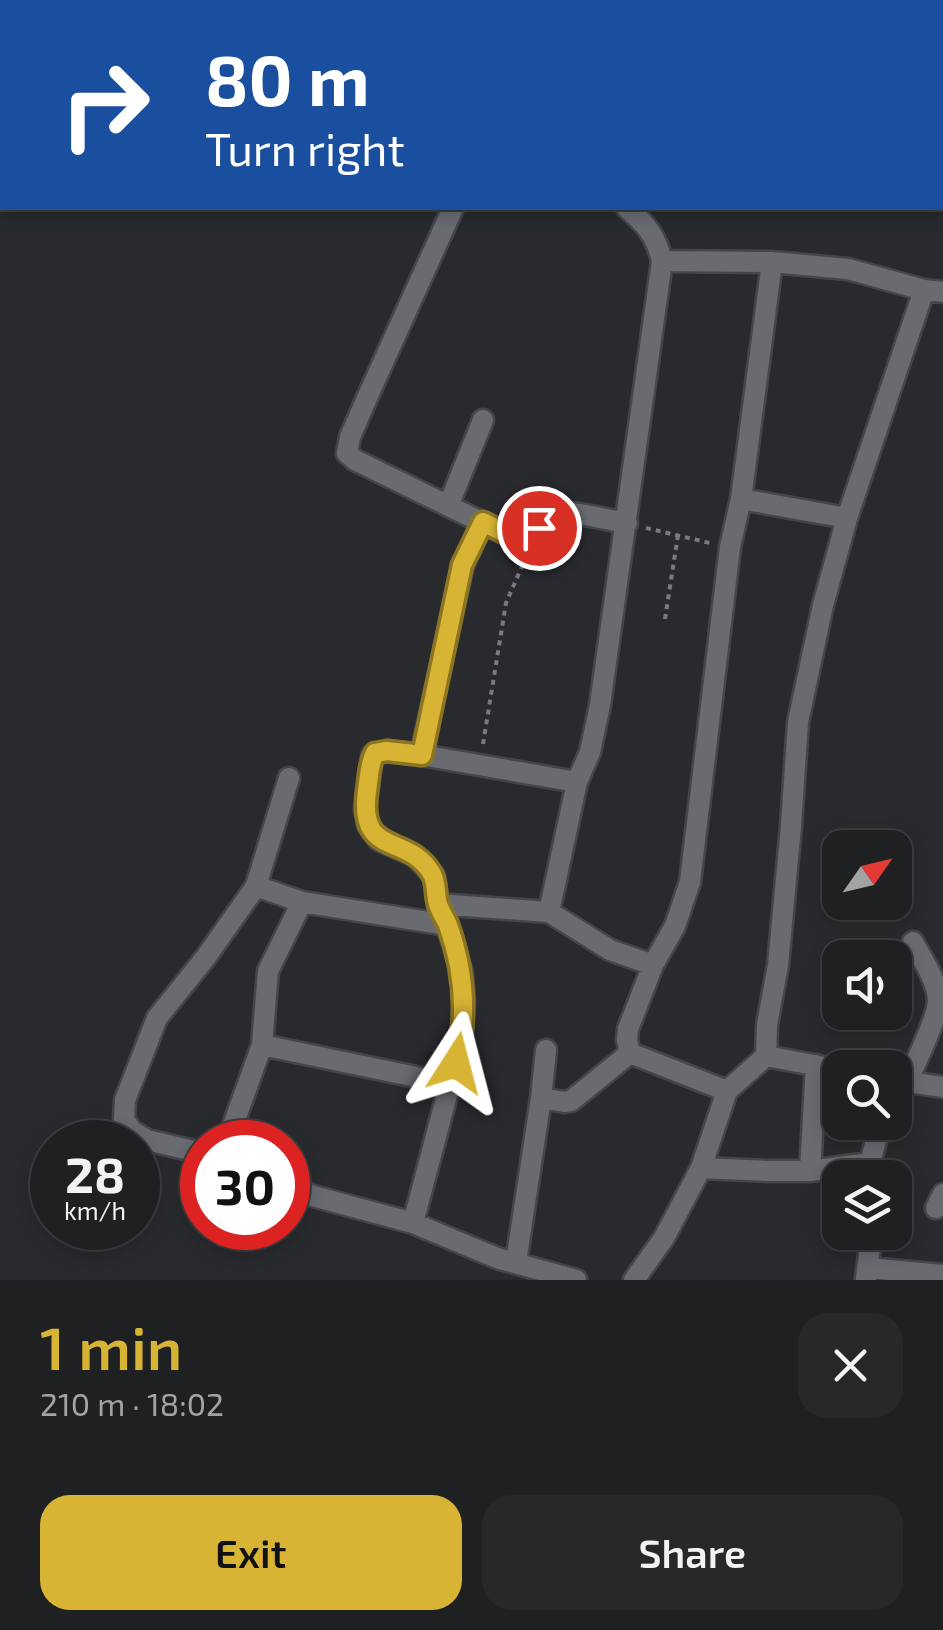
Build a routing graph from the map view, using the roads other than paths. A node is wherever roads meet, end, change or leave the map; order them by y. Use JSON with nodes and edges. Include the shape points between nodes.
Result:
{"nodes":[{"id":1,"x":452,"y":210,"type":"edge"},
{"id":2,"x":630,"y":210,"type":"edge"},
{"id":3,"x":662,"y":261,"type":"junction"},
{"id":4,"x":772,"y":262,"type":"junction"},
{"id":5,"x":934,"y":291,"type":"edge"},
{"id":6,"x":484,"y":420,"type":"dead end"},
{"id":7,"x":741,"y":499,"type":"junction"},
{"id":8,"x":449,"y":504,"type":"junction"},
{"id":9,"x":847,"y":518,"type":"junction"},
{"id":10,"x":483,"y":522,"type":"junction"},
{"id":11,"x":627,"y":524,"type":"junction"},
{"id":12,"x":422,"y":755,"type":"junction"},
{"id":13,"x":289,"y":778,"type":"dead end"},
{"id":14,"x":577,"y":782,"type":"junction"},
{"id":15,"x":256,"y":886,"type":"junction"},
{"id":16,"x":302,"y":902,"type":"junction"},
{"id":17,"x":438,"y":904,"type":"junction"},
{"id":18,"x":549,"y":912,"type":"junction"},
{"id":19,"x":448,"y":925,"type":"junction"},
{"id":20,"x":913,"y":942,"type":"dead end"},
{"id":21,"x":653,"y":965,"type":"junction"},
{"id":22,"x":262,"y":1045,"type":"junction"},
{"id":23,"x":546,"y":1050,"type":"dead end"},
{"id":24,"x":630,"y":1054,"type":"junction"},
{"id":25,"x":766,"y":1056,"type":"junction"},
{"id":26,"x":912,"y":1060,"type":"edge"},
{"id":27,"x":816,"y":1065,"type":"junction"},
{"id":28,"x":822,"y":1066,"type":"edge"},
{"id":29,"x":912,"y":1083,"type":"edge"},
{"id":30,"x":450,"y":1084,"type":"junction"},
{"id":31,"x":943,"y":1087,"type":"edge"},
{"id":32,"x":728,"y":1091,"type":"junction"},
{"id":33,"x":541,"y":1098,"type":"junction"},
{"id":34,"x":235,"y":1120,"type":"edge"},
{"id":35,"x":180,"y":1148,"type":"edge"},
{"id":36,"x":701,"y":1168,"type":"junction"},
{"id":37,"x":810,"y":1170,"type":"junction"},
{"id":38,"x":822,"y":1170,"type":"edge"},
{"id":39,"x":310,"y":1195,"type":"edge"},
{"id":40,"x":413,"y":1223,"type":"junction"},
{"id":41,"x":516,"y":1262,"type":"junction"},
{"id":42,"x":867,"y":1274,"type":"edge"},
{"id":43,"x":943,"y":1275,"type":"edge"},
{"id":44,"x":576,"y":1280,"type":"edge"},
{"id":45,"x":634,"y":1280,"type":"edge"}],
"edges":[{"from":1,"to":8,"type":"street","via":[[347,449],[355,460]]},
{"from":2,"to":3,"type":"street","via":[[647,224]]},
{"from":3,"to":4,"type":"street"},
{"from":3,"to":11,"type":"street"},
{"from":4,"to":5,"type":"street","via":[[848,269]]},
{"from":4,"to":7,"type":"street"},
{"from":5,"to":9,"type":"street"},
{"from":6,"to":8,"type":"street"},
{"from":7,"to":9,"type":"street"},
{"from":7,"to":21,"type":"street","via":[[690,882]]},
{"from":8,"to":10,"type":"street"},
{"from":9,"to":25,"type":"street","via":[[798,722]]},
{"from":10,"to":11,"type":"street","via":[[530,546],[556,512]]},
{"from":10,"to":12,"type":"street","via":[[462,565]]},
{"from":11,"to":14,"type":"street","via":[[600,705]]},
{"from":12,"to":14,"type":"street"},
{"from":12,"to":17,"type":"street","via":[[375,753],[365,810],[380,840],[414,854],[434,876]]},
{"from":13,"to":15,"type":"street"},
{"from":14,"to":18,"type":"street"},
{"from":15,"to":16,"type":"street"},
{"from":15,"to":35,"type":"street","via":[[157,1018],[126,1100],[124,1120],[132,1131]]},
{"from":16,"to":19,"type":"street"},
{"from":16,"to":22,"type":"street","via":[[268,971]]},
{"from":17,"to":18,"type":"street"},
{"from":17,"to":19,"type":"street"},
{"from":18,"to":21,"type":"street","via":[[610,950]]},
{"from":19,"to":30,"type":"street","via":[[464,1000]]},
{"from":20,"to":26,"type":"street","via":[[938,999]]},
{"from":21,"to":24,"type":"street","via":[[628,1029]]},
{"from":22,"to":30,"type":"street"},
{"from":22,"to":34,"type":"street"},
{"from":23,"to":33,"type":"street"},
{"from":24,"to":32,"type":"street"},
{"from":24,"to":33,"type":"street","via":[[570,1101]]},
{"from":25,"to":27,"type":"street"},
{"from":25,"to":32,"type":"street"},
{"from":27,"to":28,"type":"street"},
{"from":27,"to":37,"type":"street"},
{"from":29,"to":31,"type":"street"},
{"from":30,"to":40,"type":"street"},
{"from":32,"to":36,"type":"street"},
{"from":33,"to":41,"type":"street"},
{"from":36,"to":37,"type":"street"},
{"from":36,"to":45,"type":"street"},
{"from":37,"to":38,"type":"street"},
{"from":39,"to":40,"type":"street"},
{"from":40,"to":41,"type":"street"},
{"from":41,"to":44,"type":"street"},
{"from":42,"to":43,"type":"street"}]}
